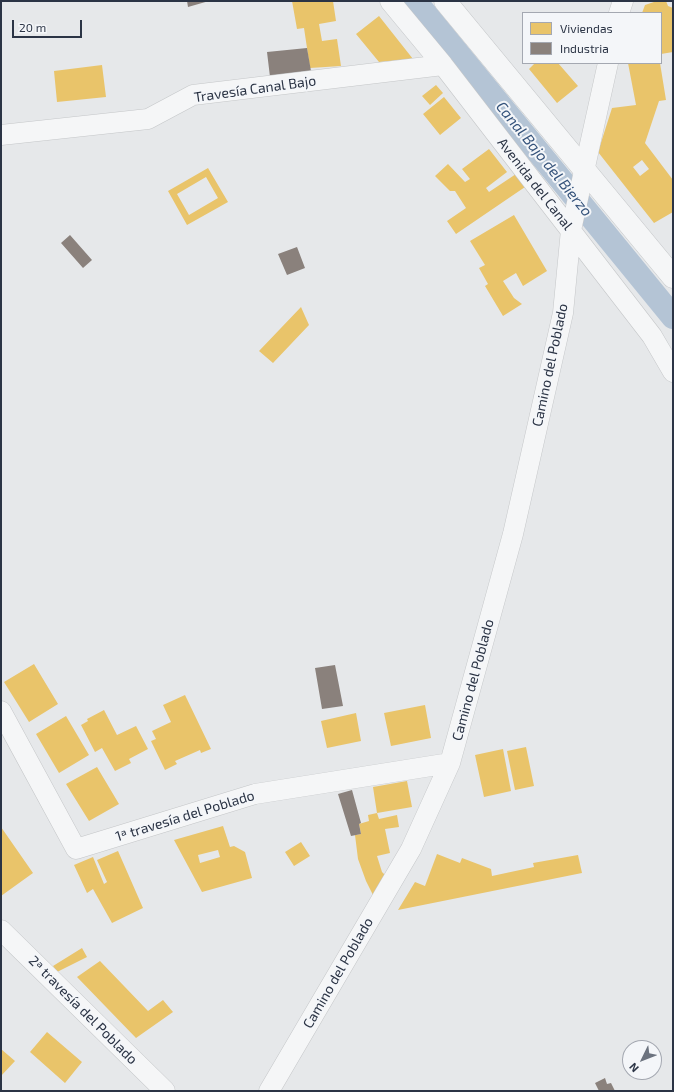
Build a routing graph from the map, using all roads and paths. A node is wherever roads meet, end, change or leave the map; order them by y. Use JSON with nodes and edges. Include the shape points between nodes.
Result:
{"nodes":[{"id":1,"x":390,"y":1,"type":"edge"},
{"id":2,"x":445,"y":1,"type":"edge"},
{"id":3,"x":623,"y":1,"type":"edge"},
{"id":4,"x":619,"y":12,"type":"edge"},
{"id":5,"x":608,"y":64,"type":"edge"},
{"id":6,"x":443,"y":65,"type":"junction"},
{"id":7,"x":1,"y":135,"type":"edge"},
{"id":8,"x":584,"y":170,"type":"junction"},
{"id":9,"x":571,"y":230,"type":"junction"},
{"id":10,"x":673,"y":277,"type":"edge"},
{"id":11,"x":673,"y":372,"type":"edge"},
{"id":12,"x":1,"y":711,"type":"edge"},
{"id":13,"x":450,"y":763,"type":"junction"},
{"id":14,"x":1,"y":930,"type":"edge"},
{"id":15,"x":165,"y":1091,"type":"edge"},
{"id":16,"x":269,"y":1091,"type":"edge"}],
"edges":[{"from":1,"to":6,"type":"street","name":"Avenida del Canal"},
{"from":2,"to":8,"type":"street"},
{"from":3,"to":4,"type":"street"},
{"from":5,"to":8,"type":"street","name":"Camino del Poblado"},
{"from":6,"to":7,"type":"street","name":"Travesía Canal Bajo","via":[[193,95],[148,119]]},
{"from":6,"to":9,"type":"street","name":"Avenida del Canal"},
{"from":8,"to":9,"type":"street","name":"Camino del Poblado"},
{"from":8,"to":10,"type":"street"},
{"from":9,"to":11,"type":"street","name":"Avenida del Canal","via":[[652,336]]},
{"from":9,"to":13,"type":"street","name":"Camino del Poblado","via":[[563,313],[513,534]]},
{"from":12,"to":13,"type":"street","name":"1ª travesía del Poblado","via":[[76,849],[255,794]]},
{"from":13,"to":16,"type":"street","name":"Camino del Poblado","via":[[411,849]]},
{"from":14,"to":15,"type":"street","name":"2ª travesía del Poblado"}]}
